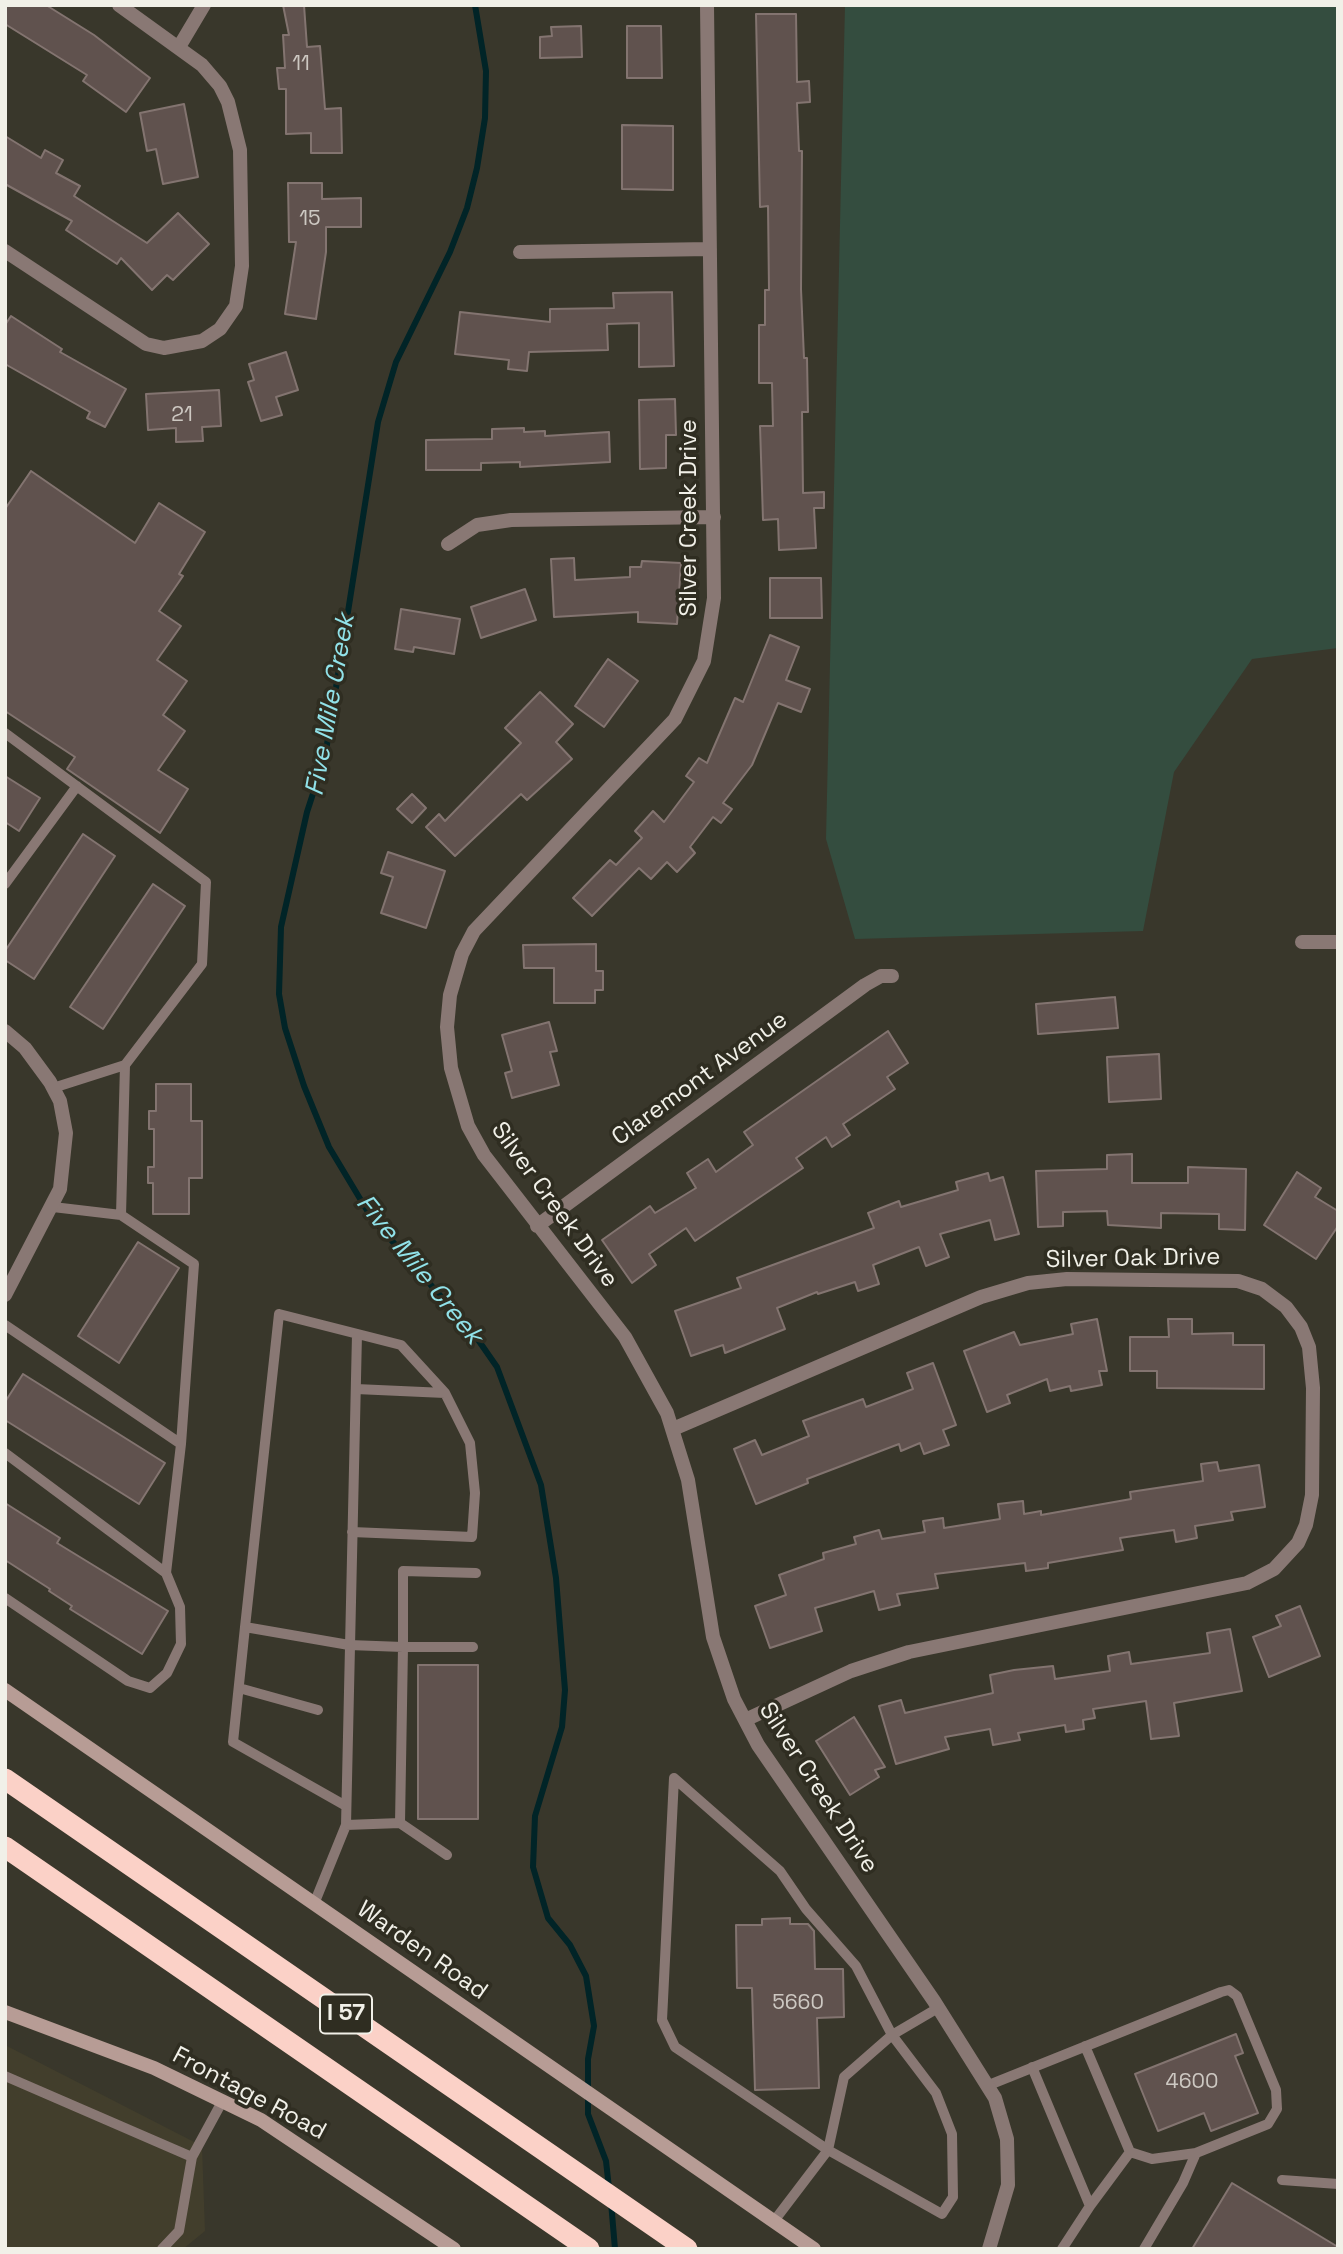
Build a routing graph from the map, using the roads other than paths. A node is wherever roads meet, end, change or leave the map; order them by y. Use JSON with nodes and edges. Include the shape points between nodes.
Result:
{"nodes":[{"id":1,"x":119,"y":5,"type":"edge"},
{"id":2,"x":204,"y":5,"type":"edge"},
{"id":3,"x":706,"y":5,"type":"edge"},
{"id":4,"x":179,"y":47,"type":"junction"},
{"id":5,"x":710,"y":249,"type":"junction"},
{"id":6,"x":5,"y":251,"type":"edge"},
{"id":7,"x":520,"y":253,"type":"dead end"},
{"id":8,"x":714,"y":517,"type":"junction"},
{"id":9,"x":448,"y":544,"type":"dead end"},
{"id":10,"x":5,"y":733,"type":"edge"},
{"id":11,"x":77,"y":786,"type":"junction"},
{"id":12,"x":5,"y":884,"type":"edge"},
{"id":13,"x":1302,"y":942,"type":"dead end"},
{"id":14,"x":1338,"y":942,"type":"edge"},
{"id":15,"x":891,"y":976,"type":"dead end"},
{"id":16,"x":5,"y":1031,"type":"edge"},
{"id":17,"x":125,"y":1065,"type":"junction"},
{"id":18,"x":53,"y":1088,"type":"junction"},
{"id":19,"x":53,"y":1207,"type":"junction"},
{"id":20,"x":121,"y":1215,"type":"junction"},
{"id":21,"x":537,"y":1226,"type":"junction"},
{"id":22,"x":5,"y":1296,"type":"edge"},
{"id":23,"x":5,"y":1325,"type":"edge"},
{"id":24,"x":357,"y":1334,"type":"junction"},
{"id":25,"x":356,"y":1389,"type":"junction"},
{"id":26,"x":445,"y":1393,"type":"junction"},
{"id":27,"x":673,"y":1429,"type":"junction"},
{"id":28,"x":181,"y":1444,"type":"junction"},
{"id":29,"x":5,"y":1453,"type":"edge"},
{"id":30,"x":352,"y":1532,"type":"junction"},
{"id":31,"x":166,"y":1573,"type":"junction"},
{"id":32,"x":476,"y":1573,"type":"dead end"},
{"id":33,"x":5,"y":1598,"type":"edge"},
{"id":34,"x":245,"y":1628,"type":"junction"},
{"id":35,"x":349,"y":1645,"type":"junction"},
{"id":36,"x":403,"y":1647,"type":"junction"},
{"id":37,"x":473,"y":1647,"type":"dead end"},
{"id":38,"x":239,"y":1688,"type":"junction"},
{"id":39,"x":5,"y":1690,"type":"edge"},
{"id":40,"x":318,"y":1710,"type":"dead end"},
{"id":41,"x":745,"y":1720,"type":"junction"},
{"id":42,"x":5,"y":1779,"type":"edge"},
{"id":43,"x":346,"y":1806,"type":"junction"},
{"id":44,"x":400,"y":1823,"type":"junction"},
{"id":45,"x":346,"y":1825,"type":"junction"},
{"id":46,"x":5,"y":1847,"type":"edge"},
{"id":47,"x":447,"y":1854,"type":"dead end"},
{"id":48,"x":314,"y":1904,"type":"junction"},
{"id":49,"x":938,"y":2008,"type":"junction"},
{"id":50,"x":5,"y":2012,"type":"edge"},
{"id":51,"x":892,"y":2035,"type":"junction"},
{"id":52,"x":1085,"y":2046,"type":"junction"},
{"id":53,"x":1032,"y":2067,"type":"junction"},
{"id":54,"x":5,"y":2076,"type":"edge"},
{"id":55,"x":989,"y":2085,"type":"junction"},
{"id":56,"x":223,"y":2100,"type":"junction"},
{"id":57,"x":828,"y":2150,"type":"junction"},
{"id":58,"x":1130,"y":2152,"type":"junction"},
{"id":59,"x":1196,"y":2153,"type":"junction"},
{"id":60,"x":192,"y":2157,"type":"junction"},
{"id":61,"x":1282,"y":2180,"type":"dead end"},
{"id":62,"x":1338,"y":2184,"type":"edge"},
{"id":63,"x":1090,"y":2206,"type":"junction"},
{"id":64,"x":774,"y":2221,"type":"junction"},
{"id":65,"x":162,"y":2249,"type":"edge"},
{"id":66,"x":454,"y":2249,"type":"edge"},
{"id":67,"x":589,"y":2249,"type":"edge"},
{"id":68,"x":687,"y":2249,"type":"edge"},
{"id":69,"x":814,"y":2249,"type":"edge"},
{"id":70,"x":989,"y":2249,"type":"edge"},
{"id":71,"x":1062,"y":2249,"type":"edge"},
{"id":72,"x":1144,"y":2249,"type":"edge"}],
"edges":[{"from":1,"to":4,"type":"street"},
{"from":2,"to":4,"type":"street"},
{"from":3,"to":5,"type":"street","name":"Silver Creek Drive"},
{"from":4,"to":6,"type":"street","via":[[220,86],[240,150],[242,266],[236,306],[220,329],[202,341],[180,347],[146,344]]},
{"from":5,"to":7,"type":"street"},
{"from":5,"to":8,"type":"street","name":"Silver Creek Drive"},
{"from":8,"to":9,"type":"street","via":[[511,520],[477,525]]},
{"from":8,"to":21,"type":"street","name":"Silver Creek Drive","via":[[713,619],[701,668],[684,705],[648,750],[491,910],[474,931],[454,975],[447,1027],[457,1096],[484,1155]]},
{"from":10,"to":11,"type":"lane"},
{"from":11,"to":12,"type":"lane"},
{"from":11,"to":17,"type":"lane","via":[[206,881],[202,964]]},
{"from":13,"to":14,"type":"street"},
{"from":15,"to":21,"type":"street","name":"Claremont Avenue","via":[[865,985]]},
{"from":16,"to":18,"type":"street","via":[[36,1060]]},
{"from":17,"to":18,"type":"lane"},
{"from":17,"to":20,"type":"lane"},
{"from":18,"to":19,"type":"street","via":[[66,1133],[64,1172]]},
{"from":19,"to":20,"type":"lane"},
{"from":19,"to":22,"type":"street"},
{"from":20,"to":28,"type":"lane","via":[[194,1264]]},
{"from":21,"to":27,"type":"street","name":"Silver Creek Drive","via":[[637,1355]]},
{"from":23,"to":28,"type":"lane"},
{"from":24,"to":25,"type":"lane"},
{"from":24,"to":26,"type":"lane","via":[[401,1345]]},
{"from":24,"to":34,"type":"lane","via":[[279,1314]]},
{"from":25,"to":26,"type":"lane"},
{"from":25,"to":30,"type":"lane"},
{"from":26,"to":30,"type":"lane","via":[[470,1443],[475,1493],[472,1537]]},
{"from":27,"to":41,"type":"street","name":"Silver Creek Drive","via":[[688,1480],[713,1637]]},
{"from":27,"to":41,"type":"street","name":"Silver Oak Drive","via":[[981,1297],[1028,1283],[1067,1279],[1238,1281],[1262,1289],[1286,1307],[1309,1347],[1312,1495],[1307,1525],[1298,1543],[1274,1569],[1247,1583],[909,1652],[851,1671]]},
{"from":28,"to":31,"type":"lane"},
{"from":29,"to":31,"type":"lane"},
{"from":30,"to":35,"type":"lane"},
{"from":31,"to":33,"type":"lane","via":[[180,1607],[181,1644],[167,1673],[150,1688],[128,1681]]},
{"from":32,"to":36,"type":"lane","via":[[403,1571]]},
{"from":34,"to":35,"type":"lane"},
{"from":34,"to":38,"type":"lane"},
{"from":35,"to":36,"type":"lane"},
{"from":35,"to":43,"type":"lane"},
{"from":36,"to":37,"type":"lane"},
{"from":36,"to":44,"type":"lane"},
{"from":38,"to":40,"type":"lane"},
{"from":38,"to":43,"type":"lane","via":[[233,1742]]},
{"from":39,"to":48,"type":"main road","name":"Warden Road"},
{"from":41,"to":49,"type":"street","name":"Silver Creek Drive"},
{"from":42,"to":68,"type":"highway","number":"I 57"},
{"from":43,"to":45,"type":"lane"},
{"from":44,"to":45,"type":"lane"},
{"from":44,"to":47,"type":"lane"},
{"from":45,"to":48,"type":"lane"},
{"from":46,"to":67,"type":"highway","number":"I 57"},
{"from":48,"to":64,"type":"main road","name":"Warden Road"},
{"from":49,"to":51,"type":"lane"},
{"from":49,"to":55,"type":"street","name":"Silver Creek Drive"},
{"from":50,"to":56,"type":"main road","name":"Frontage Road","via":[[154,2068]]},
{"from":51,"to":57,"type":"lane","via":[[844,2077]]},
{"from":51,"to":57,"type":"lane","via":[[936,2093],[952,2134],[953,2197],[942,2214]]},
{"from":51,"to":57,"type":"lane","via":[[856,1966],[779,1871],[674,1778],[662,2020],[675,2048]]},
{"from":52,"to":53,"type":"lane"},
{"from":52,"to":58,"type":"lane"},
{"from":52,"to":59,"type":"lane","via":[[1221,1992],[1229,1990],[1237,1996],[1276,2090],[1277,2109],[1268,2124]]},
{"from":53,"to":55,"type":"lane"},
{"from":53,"to":63,"type":"lane"},
{"from":54,"to":60,"type":"lane"},
{"from":55,"to":70,"type":"street","name":"Silver Creek Drive","via":[[1003,2120],[1009,2160],[1004,2205]]},
{"from":56,"to":60,"type":"lane"},
{"from":56,"to":66,"type":"main road","name":"Frontage Road","via":[[320,2157]]},
{"from":57,"to":64,"type":"lane"},
{"from":58,"to":59,"type":"lane","via":[[1152,2159]]},
{"from":58,"to":63,"type":"lane"},
{"from":59,"to":72,"type":"lane"},
{"from":60,"to":65,"type":"lane","via":[[178,2231]]},
{"from":61,"to":62,"type":"lane"},
{"from":63,"to":71,"type":"lane"},
{"from":64,"to":69,"type":"main road","name":"Warden Road"}]}
